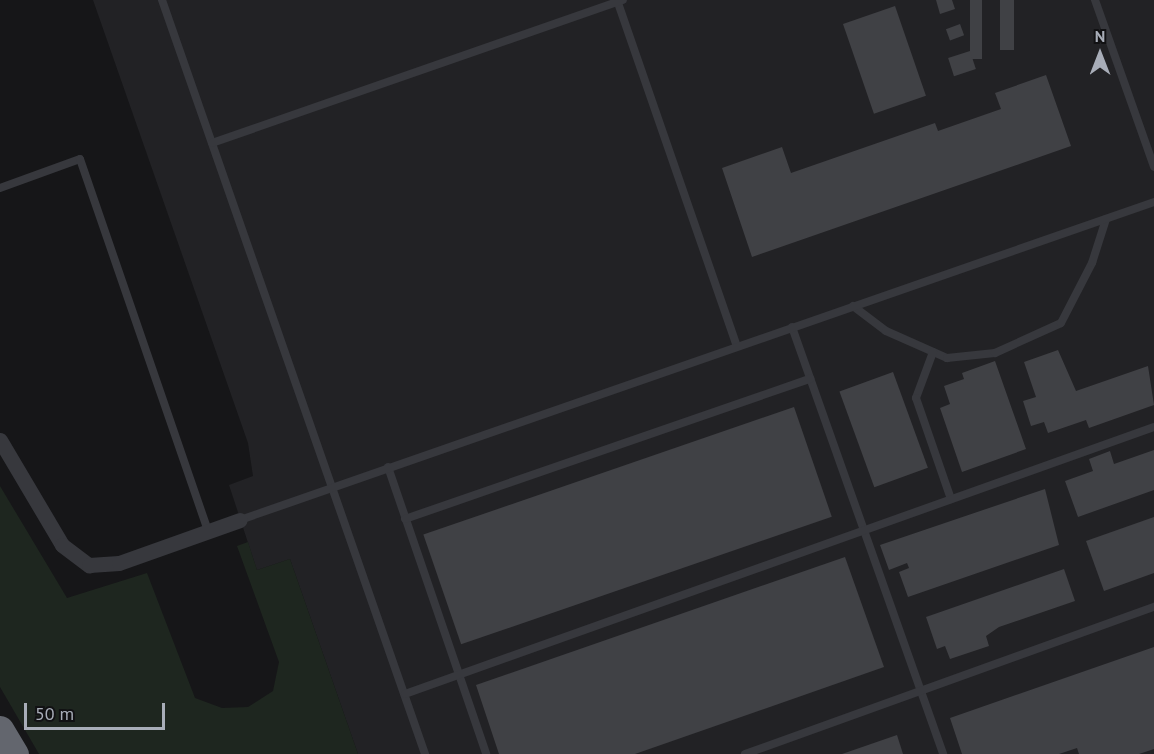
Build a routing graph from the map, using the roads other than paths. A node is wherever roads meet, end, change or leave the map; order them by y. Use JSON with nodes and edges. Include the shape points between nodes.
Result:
{"nodes":[{"id":1,"x":162,"y":0,"type":"edge"},
{"id":2,"x":1095,"y":0,"type":"edge"},
{"id":3,"x":619,"y":1,"type":"edge"},
{"id":4,"x":212,"y":143,"type":"junction"},
{"id":5,"x":1154,"y":167,"type":"edge"},
{"id":6,"x":0,"y":188,"type":"edge"},
{"id":7,"x":1154,"y":202,"type":"edge"},
{"id":8,"x":1106,"y":219,"type":"junction"},
{"id":9,"x":853,"y":306,"type":"junction"},
{"id":10,"x":792,"y":327,"type":"junction"},
{"id":11,"x":737,"y":346,"type":"junction"},
{"id":12,"x":933,"y":352,"type":"junction"},
{"id":13,"x":810,"y":379,"type":"junction"},
{"id":14,"x":1154,"y":427,"type":"edge"},
{"id":15,"x":0,"y":440,"type":"edge"},
{"id":16,"x":388,"y":467,"type":"junction"},
{"id":17,"x":332,"y":487,"type":"junction"},
{"id":18,"x":951,"y":499,"type":"junction"},
{"id":19,"x":405,"y":519,"type":"junction"},
{"id":20,"x":240,"y":520,"type":"joint"},
{"id":21,"x":208,"y":531,"type":"junction"},
{"id":22,"x":864,"y":531,"type":"junction"},
{"id":23,"x":1154,"y":607,"type":"edge"},
{"id":24,"x":459,"y":674,"type":"junction"},
{"id":25,"x":921,"y":691,"type":"junction"},
{"id":26,"x":405,"y":694,"type":"junction"},
{"id":27,"x":0,"y":729,"type":"edge"},
{"id":28,"x":15,"y":754,"type":"edge"},
{"id":29,"x":425,"y":754,"type":"edge"},
{"id":30,"x":486,"y":754,"type":"edge"},
{"id":31,"x":745,"y":754,"type":"edge"},
{"id":32,"x":943,"y":754,"type":"edge"}],
"edges":[{"from":1,"to":4,"type":"lane"},
{"from":2,"to":5,"type":"lane"},
{"from":3,"to":4,"type":"lane"},
{"from":3,"to":11,"type":"lane"},
{"from":4,"to":17,"type":"lane"},
{"from":6,"to":21,"type":"lane","via":[[80,159]]},
{"from":7,"to":8,"type":"lane"},
{"from":8,"to":9,"type":"lane"},
{"from":8,"to":12,"type":"lane","via":[[1092,263],[1061,323],[1044,335],[970,359]]},
{"from":9,"to":10,"type":"lane"},
{"from":9,"to":12,"type":"lane","via":[[886,331]]},
{"from":10,"to":11,"type":"lane"},
{"from":10,"to":13,"type":"lane"},
{"from":11,"to":16,"type":"lane"},
{"from":12,"to":18,"type":"lane","via":[[916,398]]},
{"from":13,"to":19,"type":"lane"},
{"from":13,"to":22,"type":"lane"},
{"from":14,"to":18,"type":"lane"},
{"from":15,"to":21,"type":"street","via":[[62,545],[89,565],[119,563]]},
{"from":16,"to":17,"type":"lane"},
{"from":16,"to":19,"type":"lane"},
{"from":17,"to":20,"type":"lane"},
{"from":17,"to":26,"type":"lane"},
{"from":18,"to":22,"type":"lane"},
{"from":19,"to":24,"type":"lane"},
{"from":20,"to":21,"type":"street"},
{"from":22,"to":24,"type":"lane"},
{"from":22,"to":25,"type":"lane"},
{"from":23,"to":25,"type":"lane"},
{"from":24,"to":26,"type":"lane"},
{"from":24,"to":30,"type":"lane"},
{"from":25,"to":31,"type":"lane"},
{"from":25,"to":32,"type":"lane"},
{"from":26,"to":29,"type":"lane"},
{"from":27,"to":28,"type":"highway"}]}
